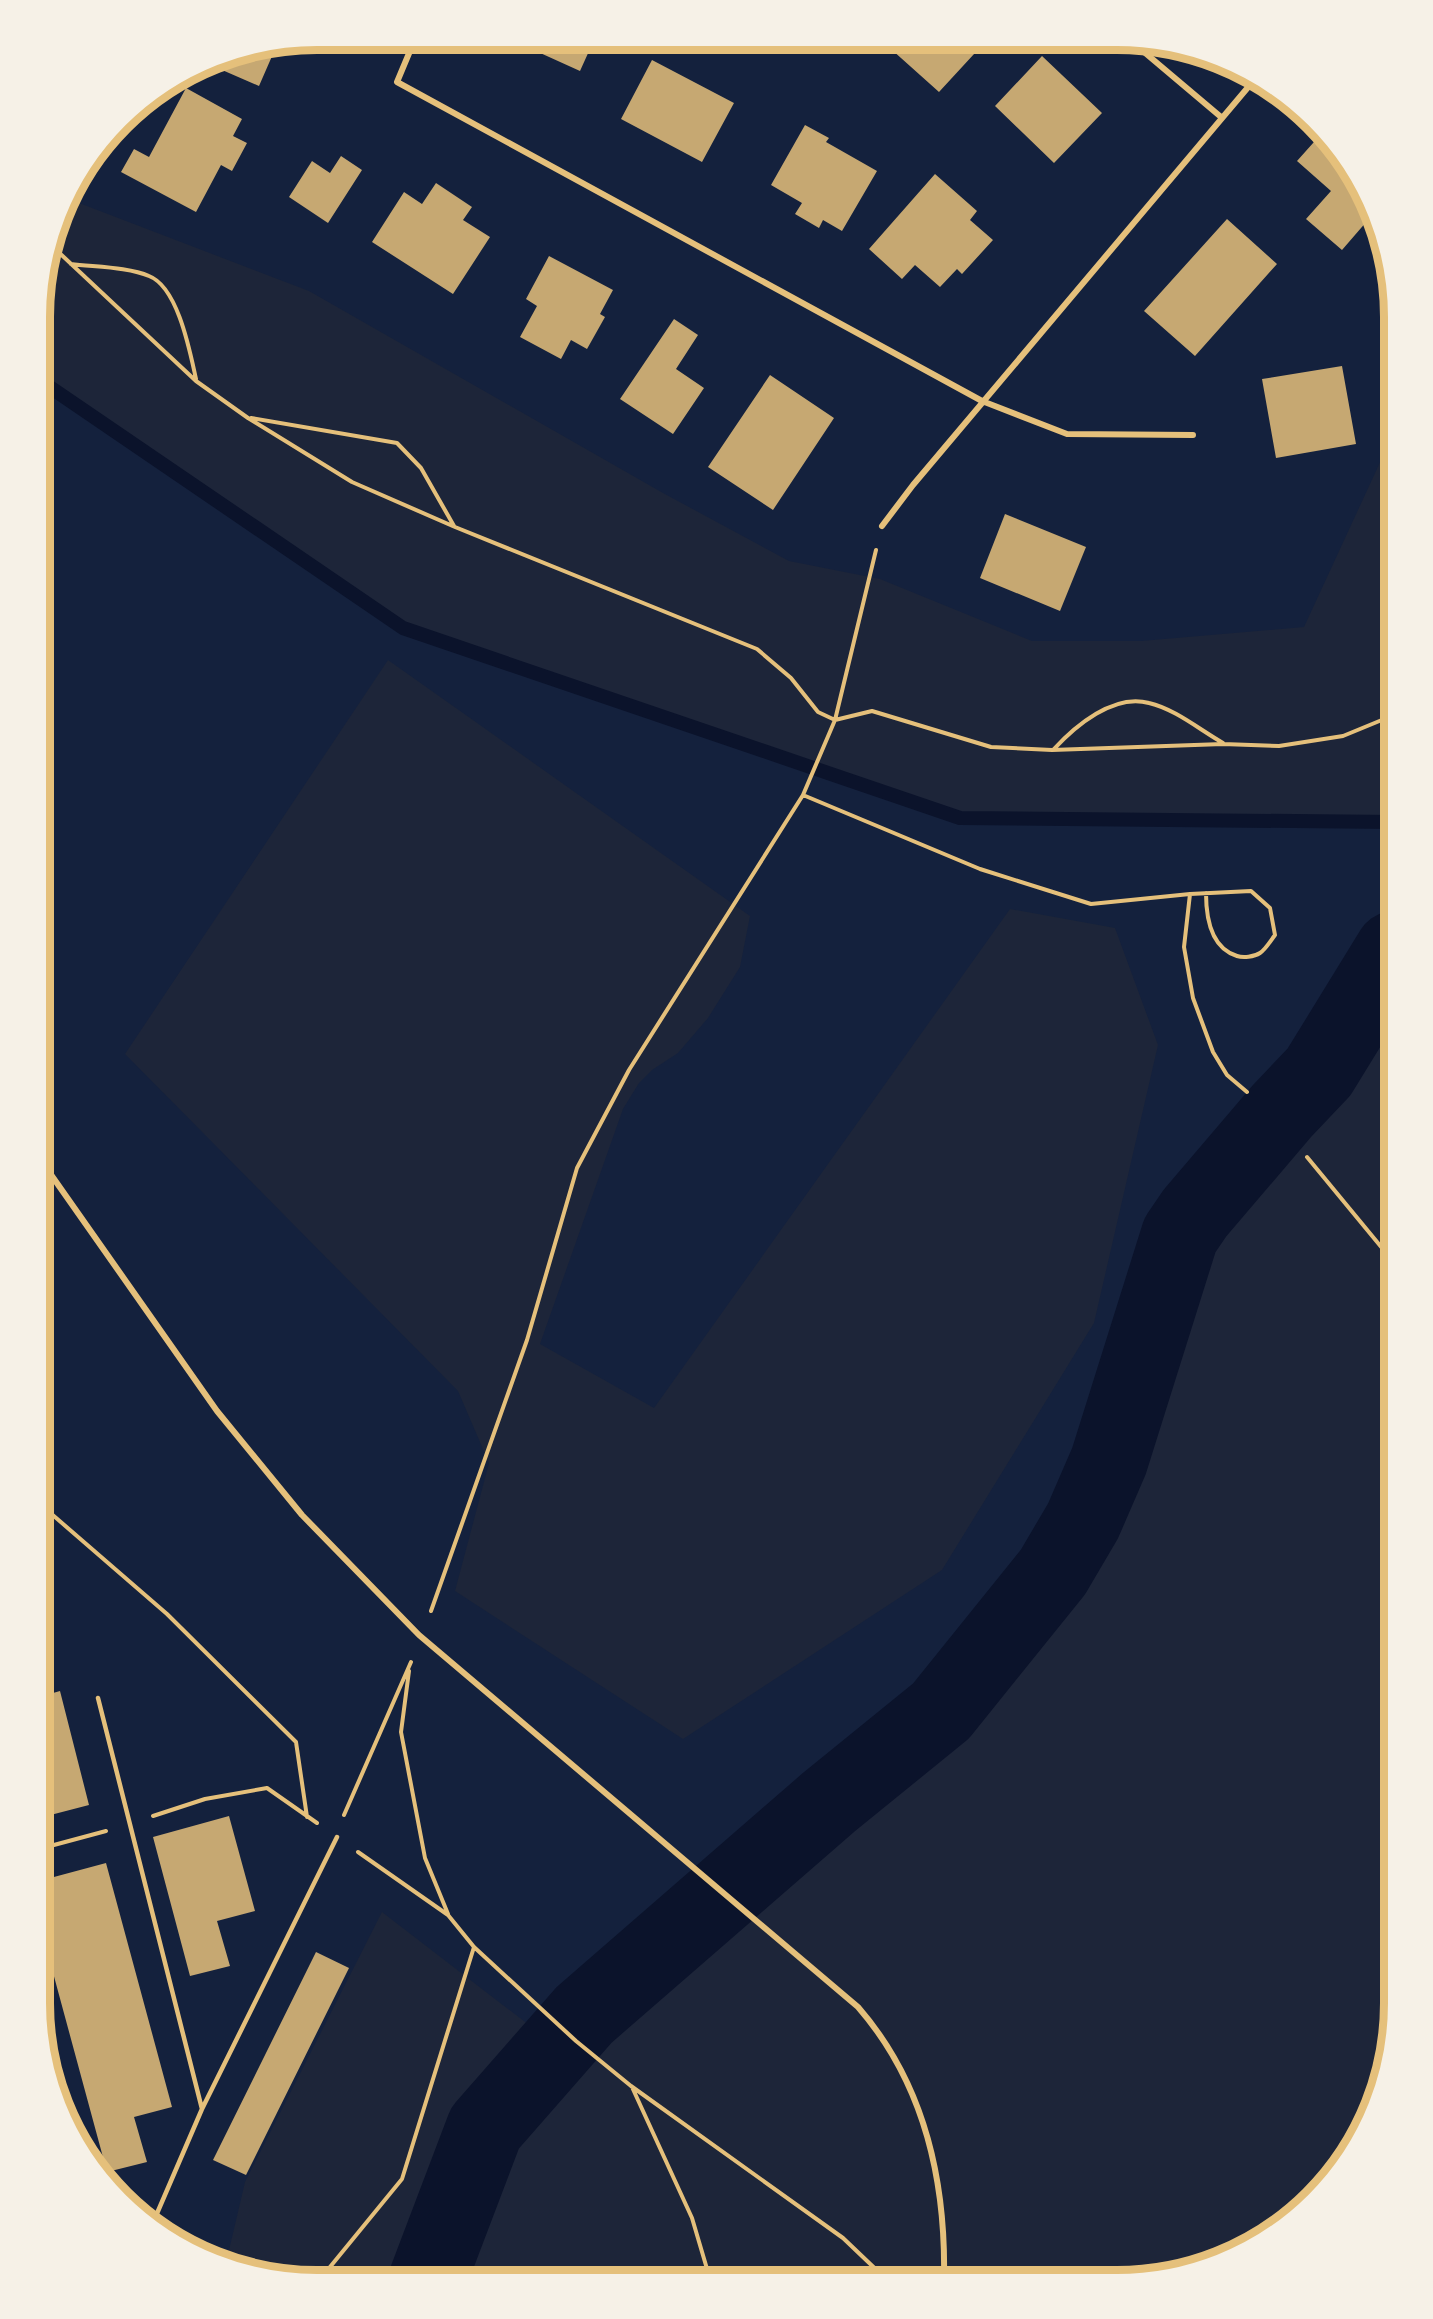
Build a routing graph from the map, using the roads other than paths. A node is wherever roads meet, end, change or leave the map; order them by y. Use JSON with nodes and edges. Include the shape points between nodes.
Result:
{"nodes":[{"id":1,"x":410,"y":50,"type":"edge"},
{"id":2,"x":1143,"y":51,"type":"edge"},
{"id":3,"x":1249,"y":85,"type":"edge"},
{"id":4,"x":1221,"y":117,"type":"junction"},
{"id":5,"x":982,"y":401,"type":"junction"},
{"id":6,"x":1192,"y":435,"type":"dead end"},
{"id":7,"x":882,"y":526,"type":"road end"},
{"id":8,"x":50,"y":1173,"type":"edge"},
{"id":9,"x":98,"y":1698,"type":"dead end"},
{"id":10,"x":337,"y":1837,"type":"road end"},
{"id":11,"x":202,"y":2109,"type":"junction"},
{"id":12,"x":156,"y":2216,"type":"edge"},
{"id":13,"x":944,"y":2270,"type":"edge"}],
"edges":[{"from":1,"to":5,"type":"street","via":[[397,82]]},
{"from":2,"to":4,"type":"street"},
{"from":3,"to":4,"type":"street"},
{"from":4,"to":5,"type":"street"},
{"from":5,"to":6,"type":"street","via":[[1067,434]]},
{"from":5,"to":7,"type":"street"},
{"from":8,"to":13,"type":"street","via":[[218,1411],[302,1515],[419,1635],[858,2007],[912,2089],[936,2166],[944,2227]]},
{"from":9,"to":11,"type":"lane"},
{"from":10,"to":11,"type":"lane"},
{"from":11,"to":12,"type":"lane"}]}
